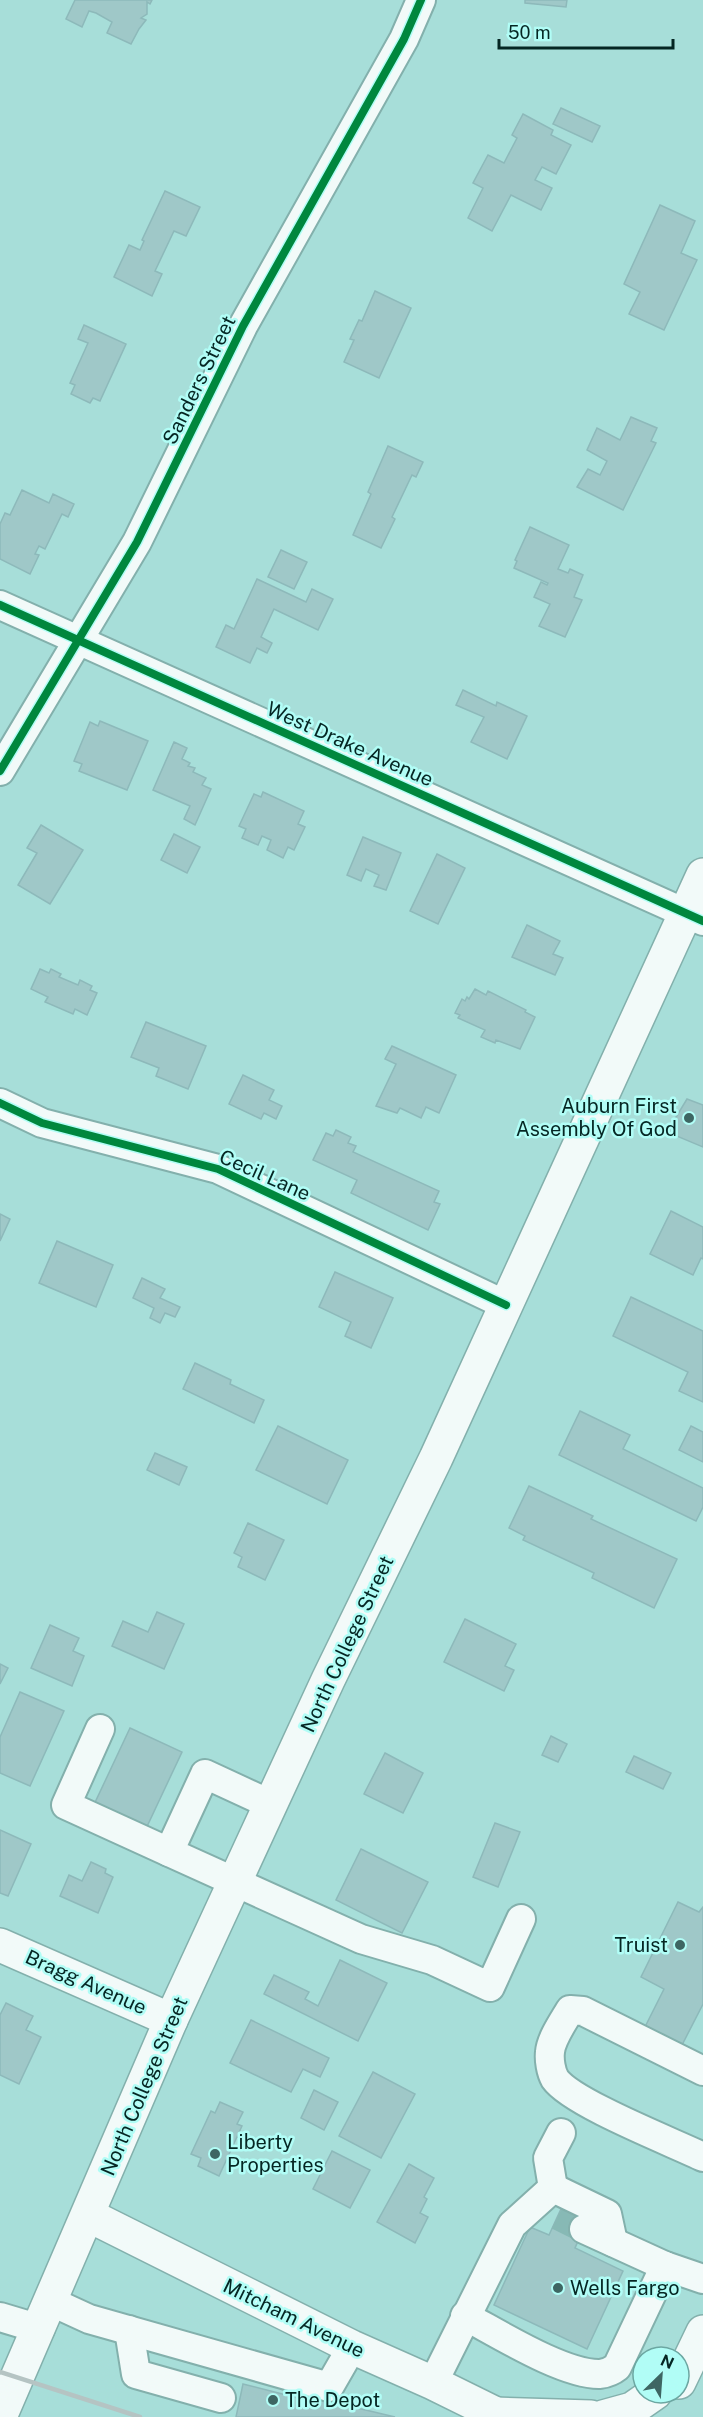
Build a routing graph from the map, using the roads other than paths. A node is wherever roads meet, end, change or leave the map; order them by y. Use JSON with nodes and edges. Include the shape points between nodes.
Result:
{"nodes":[{"id":1,"x":421,"y":0,"type":"edge"},
{"id":2,"x":0,"y":605,"type":"edge"},
{"id":3,"x":79,"y":641,"type":"junction"},
{"id":4,"x":0,"y":771,"type":"edge"},
{"id":5,"x":703,"y":875,"type":"edge"},
{"id":6,"x":694,"y":918,"type":"edge"},
{"id":7,"x":0,"y":1103,"type":"edge"},
{"id":8,"x":506,"y":1305,"type":"junction"},
{"id":9,"x":100,"y":1729,"type":"dead end"},
{"id":10,"x":272,"y":1805,"type":"junction"},
{"id":11,"x":168,"y":1852,"type":"junction"},
{"id":12,"x":236,"y":1882,"type":"junction"},
{"id":13,"x":521,"y":1919,"type":"dead end"},
{"id":14,"x":0,"y":1945,"type":"edge"},
{"id":15,"x":171,"y":2020,"type":"junction"},
{"id":16,"x":703,"y":2071,"type":"edge"},
{"id":17,"x":561,"y":2133,"type":"dead end"},
{"id":18,"x":703,"y":2157,"type":"edge"},
{"id":19,"x":548,"y":2203,"type":"junction"},
{"id":20,"x":88,"y":2216,"type":"junction"},
{"id":21,"x":584,"y":2229,"type":"tunnel mouth"},
{"id":22,"x":613,"y":2242,"type":"junction"},
{"id":23,"x":665,"y":2266,"type":"junction"},
{"id":24,"x":703,"y":2279,"type":"edge"},
{"id":25,"x":46,"y":2315,"type":"junction"},
{"id":26,"x":465,"y":2316,"type":"junction"},
{"id":27,"x":0,"y":2317,"type":"edge"},
{"id":28,"x":129,"y":2330,"type":"junction"},
{"id":29,"x":703,"y":2332,"type":"edge"},
{"id":30,"x":352,"y":2347,"type":"junction"},
{"id":31,"x":691,"y":2356,"type":"edge"},
{"id":32,"x":433,"y":2383,"type":"junction"},
{"id":33,"x":220,"y":2398,"type":"dead end"},
{"id":34,"x":638,"y":2405,"type":"edge"},
{"id":35,"x":498,"y":2415,"type":"edge"},
{"id":36,"x":0,"y":2417,"type":"edge"},
{"id":37,"x":591,"y":2417,"type":"edge"},
{"id":38,"x":603,"y":2417,"type":"edge"}],
"edges":[{"from":1,"to":3,"type":"street","name":"Sanders Street","via":[[405,39],[243,326],[137,542]]},
{"from":2,"to":3,"type":"street","name":"West Drake Avenue"},
{"from":3,"to":4,"type":"street","name":"Sanders Street"},
{"from":3,"to":6,"type":"street","name":"West Drake Avenue"},
{"from":5,"to":6,"type":"main road","name":"North College Street"},
{"from":6,"to":8,"type":"main road","name":"North College Street"},
{"from":7,"to":8,"type":"street","name":"Cecil Lane","via":[[42,1124],[218,1169]]},
{"from":8,"to":10,"type":"main road","name":"North College Street"},
{"from":9,"to":11,"type":"street","via":[[66,1805]]},
{"from":10,"to":11,"type":"street","via":[[205,1774]]},
{"from":10,"to":12,"type":"main road","name":"North College Street"},
{"from":11,"to":12,"type":"street"},
{"from":12,"to":13,"type":"street","via":[[361,1939],[432,1960],[489,1987]]},
{"from":12,"to":15,"type":"main road","name":"North College Street"},
{"from":14,"to":15,"type":"main road","name":"Bragg Avenue"},
{"from":15,"to":20,"type":"main road","name":"North College Street"},
{"from":16,"to":18,"type":"street","via":[[583,2011],[570,2010],[549,2050],[555,2079],[566,2089],[585,2102]]},
{"from":17,"to":19,"type":"street","via":[[548,2158]]},
{"from":19,"to":22,"type":"street","via":[[607,2214]]},
{"from":19,"to":26,"type":"street","via":[[512,2225]]},
{"from":20,"to":25,"type":"main road","name":"North College Street"},
{"from":20,"to":30,"type":"main road","name":"Mitcham Avenue"},
{"from":21,"to":22,"type":"street"},
{"from":22,"to":23,"type":"street"},
{"from":23,"to":24,"type":"street"},
{"from":23,"to":26,"type":"street","via":[[617,2367],[609,2372],[584,2372],[558,2364]]},
{"from":25,"to":27,"type":"street"},
{"from":25,"to":28,"type":"street","via":[[80,2316]]},
{"from":25,"to":36,"type":"main road","name":"North College Street"},
{"from":26,"to":32,"type":"street"},
{"from":28,"to":30,"type":"street","via":[[329,2387]]},
{"from":28,"to":33,"type":"street","via":[[136,2374]]},
{"from":29,"to":31,"type":"main road"},
{"from":30,"to":32,"type":"main road","name":"Mitcham Avenue"},
{"from":32,"to":35,"type":"main road","name":"Mitcham Avenue"},
{"from":34,"to":38,"type":"main road"},
{"from":35,"to":37,"type":"main road"}]}
